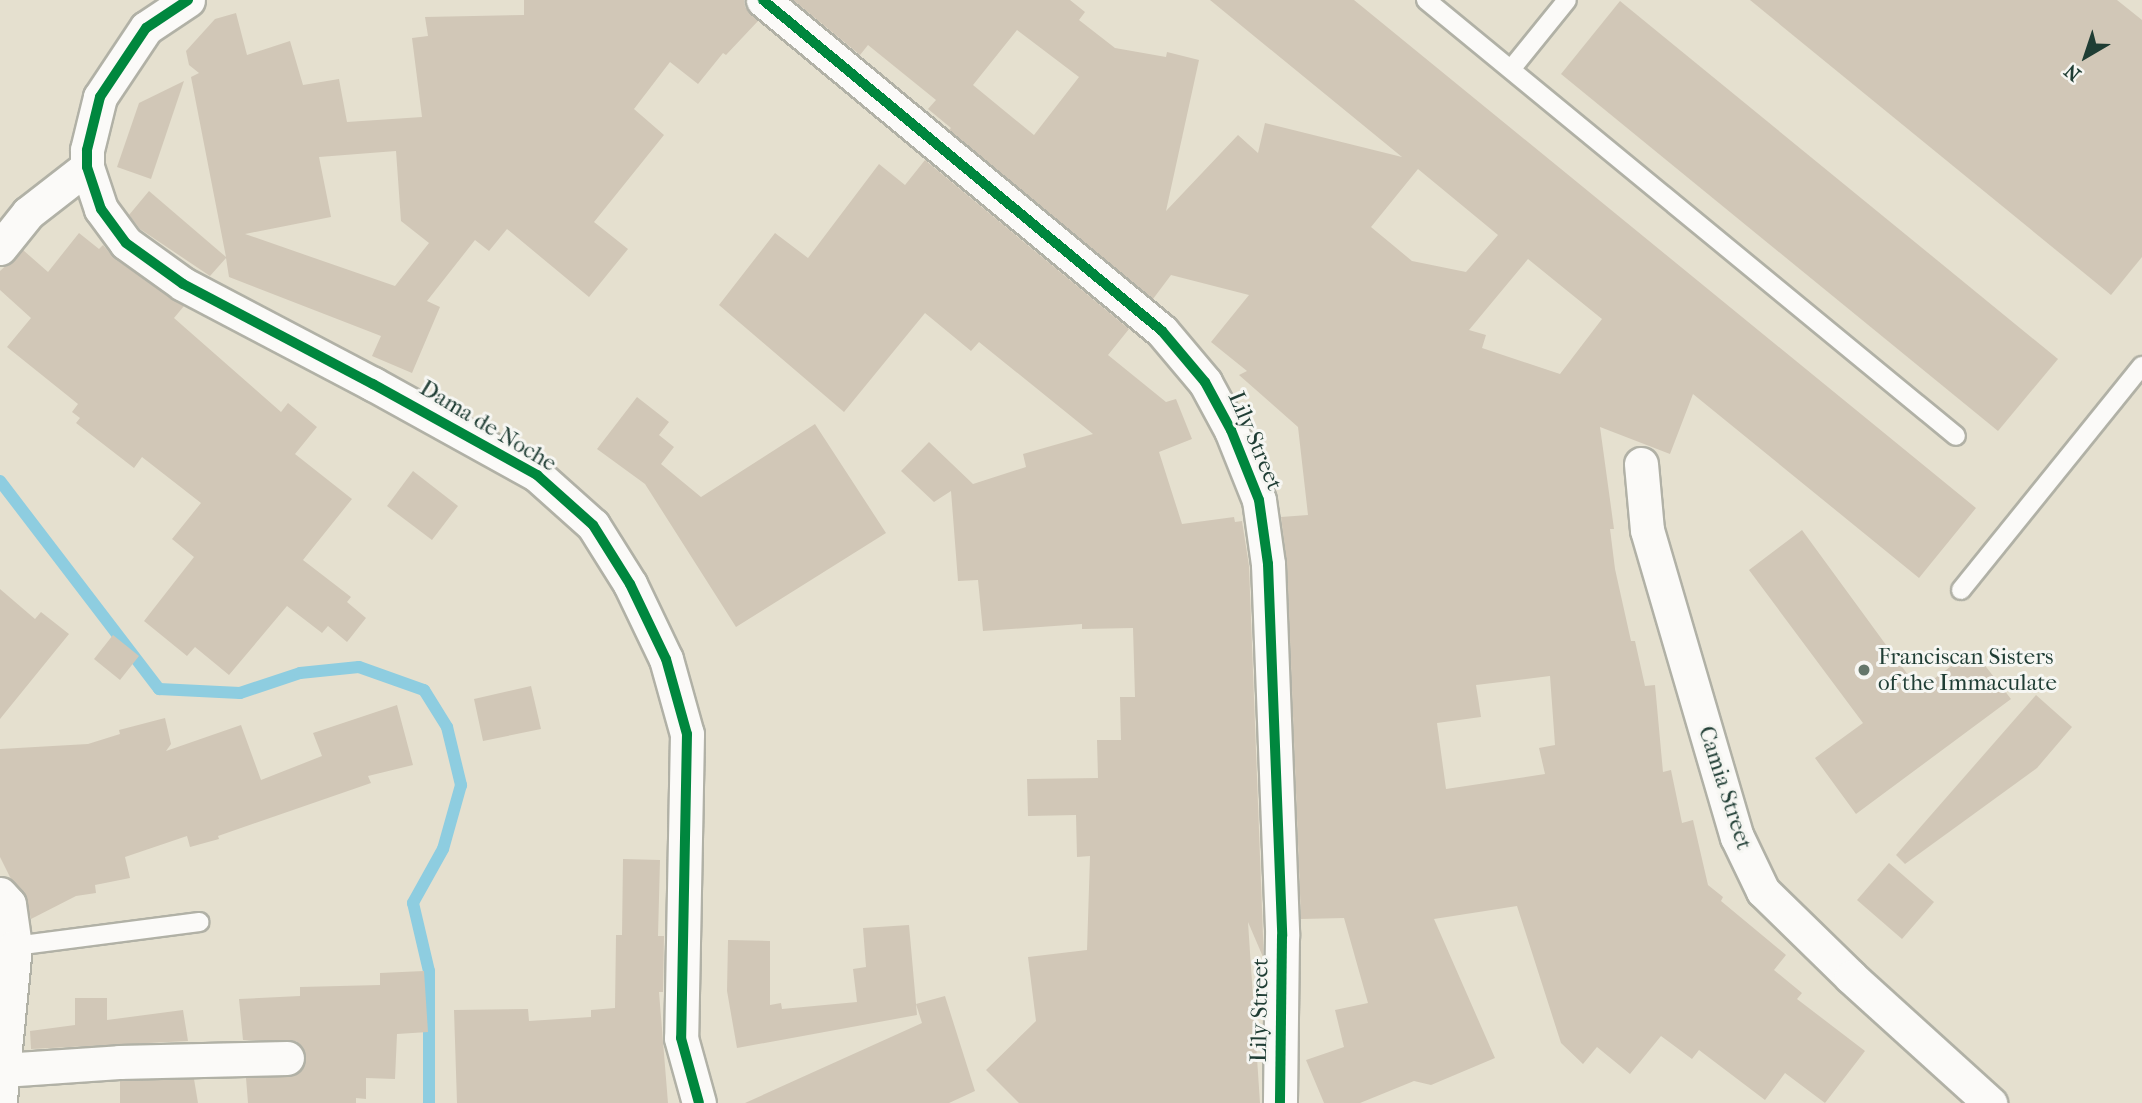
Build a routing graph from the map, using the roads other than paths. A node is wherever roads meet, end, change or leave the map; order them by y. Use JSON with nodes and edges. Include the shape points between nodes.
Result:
{"nodes":[{"id":1,"x":188,"y":0,"type":"edge"},
{"id":2,"x":763,"y":0,"type":"edge"},
{"id":3,"x":1426,"y":0,"type":"edge"},
{"id":4,"x":1567,"y":0,"type":"edge"},
{"id":5,"x":1511,"y":68,"type":"junction"},
{"id":6,"x":87,"y":167,"type":"junction"},
{"id":7,"x":0,"y":248,"type":"edge"},
{"id":8,"x":2142,"y":366,"type":"edge"},
{"id":9,"x":1956,"y":436,"type":"dead end"},
{"id":10,"x":1642,"y":464,"type":"dead end"},
{"id":11,"x":1961,"y":590,"type":"dead end"},
{"id":12,"x":0,"y":894,"type":"edge"},
{"id":13,"x":199,"y":922,"type":"dead end"},
{"id":14,"x":15,"y":946,"type":"junction"},
{"id":15,"x":287,"y":1058,"type":"dead end"},
{"id":16,"x":1,"y":1085,"type":"edge"},
{"id":17,"x":699,"y":1103,"type":"edge"},
{"id":18,"x":1280,"y":1103,"type":"edge"},
{"id":19,"x":1990,"y":1103,"type":"edge"}],
"edges":[{"from":1,"to":6,"type":"street","via":[[146,28],[100,97]]},
{"from":2,"to":18,"type":"street","name":"Lily Street","via":[[1162,331],[1205,382],[1231,430],[1259,500],[1268,564],[1282,936]]},
{"from":3,"to":5,"type":"lane"},
{"from":4,"to":5,"type":"lane"},
{"from":5,"to":9,"type":"lane"},
{"from":6,"to":7,"type":"street","via":[[28,213]]},
{"from":6,"to":17,"type":"street","name":"Dama de Noche","via":[[102,209],[126,243],[183,284],[537,475],[593,525],[630,584],[666,659],[687,734],[681,1038]]},
{"from":8,"to":11,"type":"lane"},
{"from":10,"to":19,"type":"street","name":"Camia Street","via":[[1647,530],[1737,837],[1763,891]]},
{"from":12,"to":14,"type":"street","via":[[9,904]]},
{"from":13,"to":14,"type":"lane"},
{"from":14,"to":16,"type":"street"},
{"from":15,"to":16,"type":"street","via":[[119,1062]]}]}
